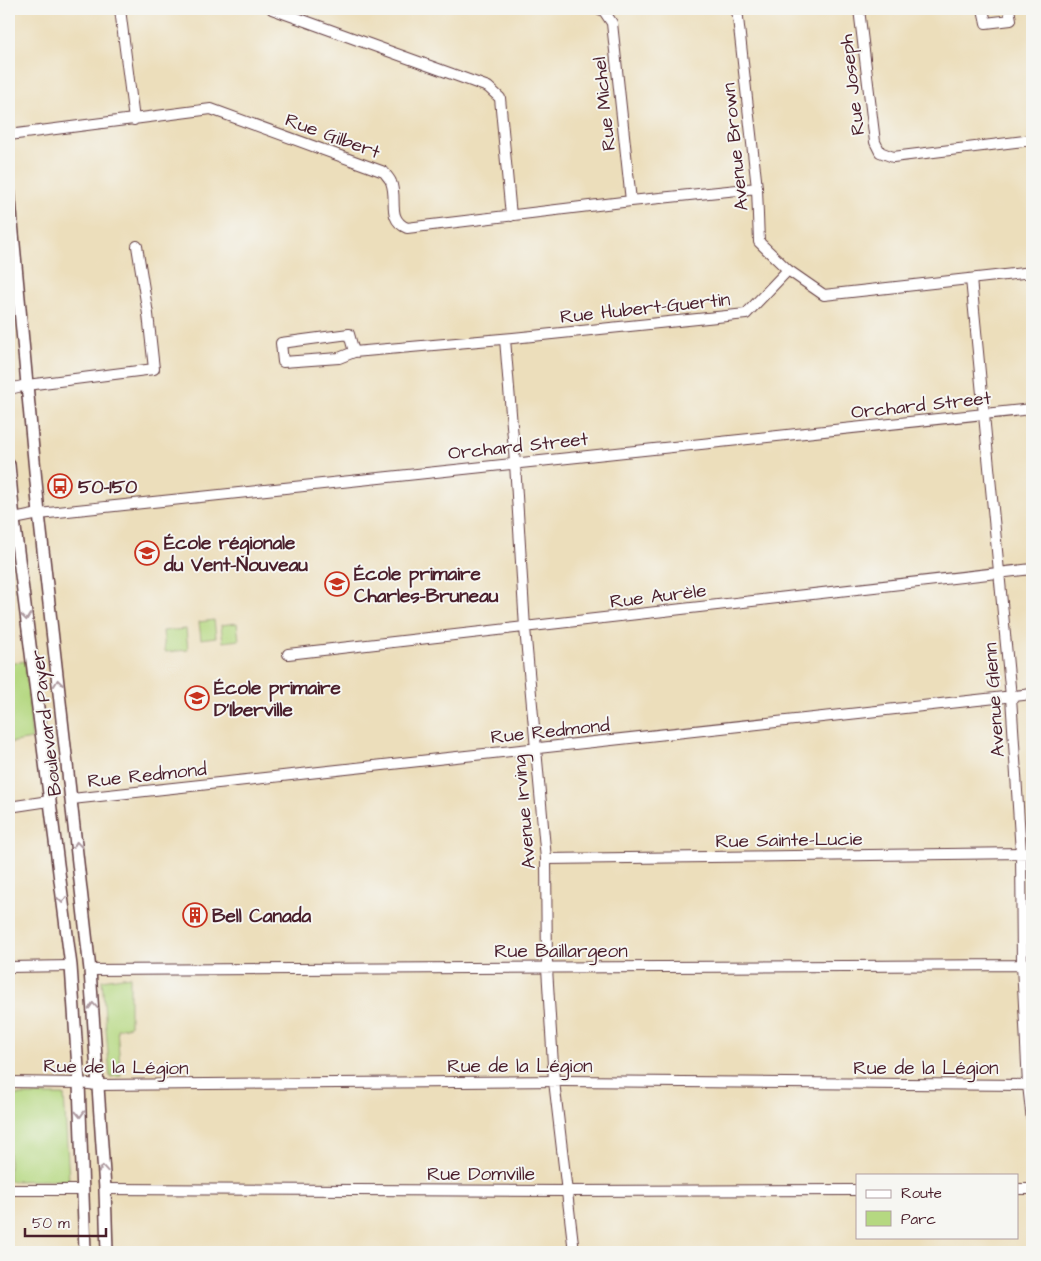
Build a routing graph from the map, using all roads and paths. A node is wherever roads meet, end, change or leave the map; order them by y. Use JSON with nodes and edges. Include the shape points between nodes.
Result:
{"nodes":[{"id":1,"x":120,"y":9,"type":"edge"},
{"id":2,"x":272,"y":9,"type":"edge"},
{"id":3,"x":599,"y":9,"type":"edge"},
{"id":4,"x":737,"y":9,"type":"edge"},
{"id":5,"x":859,"y":9,"type":"edge"},
{"id":6,"x":983,"y":9,"type":"edge"},
{"id":7,"x":1009,"y":9,"type":"edge"},
{"id":8,"x":134,"y":120,"type":"junction"},
{"id":9,"x":9,"y":135,"type":"edge"},
{"id":10,"x":1032,"y":140,"type":"edge"},
{"id":11,"x":757,"y":188,"type":"junction"},
{"id":12,"x":9,"y":190,"type":"edge"},
{"id":13,"x":631,"y":201,"type":"junction"},
{"id":14,"x":511,"y":216,"type":"junction"},
{"id":15,"x":138,"y":246,"type":"dead end"},
{"id":16,"x":788,"y":270,"type":"junction"},
{"id":17,"x":1032,"y":272,"type":"edge"},
{"id":18,"x":971,"y":279,"type":"junction"},
{"id":19,"x":505,"y":339,"type":"junction"},
{"id":20,"x":354,"y":352,"type":"junction"},
{"id":21,"x":27,"y":385,"type":"junction"},
{"id":22,"x":9,"y":389,"type":"edge"},
{"id":23,"x":1032,"y":409,"type":"edge"},
{"id":24,"x":983,"y":415,"type":"junction"},
{"id":25,"x":515,"y":463,"type":"junction"},
{"id":26,"x":9,"y":464,"type":"edge"},
{"id":27,"x":38,"y":514,"type":"junction"},
{"id":28,"x":11,"y":520,"type":"edge"},
{"id":29,"x":1032,"y":569,"type":"edge"},
{"id":30,"x":1000,"y":573,"type":"junction"},
{"id":31,"x":525,"y":628,"type":"junction"},
{"id":32,"x":288,"y":654,"type":"dead end"},
{"id":33,"x":1032,"y":694,"type":"edge"},
{"id":34,"x":1012,"y":697,"type":"junction"},
{"id":35,"x":535,"y":749,"type":"junction"},
{"id":36,"x":72,"y":800,"type":"junction"},
{"id":37,"x":49,"y":801,"type":"junction"},
{"id":38,"x":9,"y":807,"type":"edge"},
{"id":39,"x":1032,"y":853,"type":"edge"},
{"id":40,"x":1021,"y":854,"type":"junction"},
{"id":41,"x":546,"y":859,"type":"junction"},
{"id":42,"x":1027,"y":965,"type":"edge"},
{"id":43,"x":71,"y":966,"type":"junction"},
{"id":44,"x":9,"y":967,"type":"edge"},
{"id":45,"x":546,"y":968,"type":"junction"},
{"id":46,"x":90,"y":970,"type":"junction"},
{"id":47,"x":9,"y":1082,"type":"edge"},
{"id":48,"x":78,"y":1082,"type":"junction"},
{"id":49,"x":554,"y":1082,"type":"junction"},
{"id":50,"x":98,"y":1085,"type":"junction"},
{"id":51,"x":1030,"y":1085,"type":"edge"},
{"id":52,"x":1032,"y":1120,"type":"edge"},
{"id":53,"x":105,"y":1189,"type":"junction"},
{"id":54,"x":1018,"y":1189,"type":"edge"},
{"id":55,"x":1032,"y":1189,"type":"edge"},
{"id":56,"x":9,"y":1190,"type":"edge"},
{"id":57,"x":82,"y":1190,"type":"junction"},
{"id":58,"x":856,"y":1190,"type":"edge"},
{"id":59,"x":568,"y":1191,"type":"junction"},
{"id":60,"x":85,"y":1252,"type":"edge"},
{"id":61,"x":107,"y":1252,"type":"edge"},
{"id":62,"x":574,"y":1252,"type":"edge"}],
"edges":[{"from":1,"to":8,"type":"street"},
{"from":2,"to":14,"type":"street","via":[[488,86],[500,98]]},
{"from":3,"to":13,"type":"street","name":"Rue Michel","via":[[612,23]]},
{"from":4,"to":11,"type":"street","name":"Avenue Brown"},
{"from":5,"to":10,"type":"street","name":"Rue Joseph","via":[[875,142],[880,152],[893,157]]},
{"from":6,"to":7,"type":"street","via":[[986,23],[1011,20]]},
{"from":8,"to":9,"type":"street","name":"Rue Gilbert"},
{"from":8,"to":14,"type":"street","name":"Rue Gilbert","via":[[211,109],[384,172],[391,181],[395,217],[399,224],[408,228]]},
{"from":11,"to":13,"type":"street","name":"Rue Gilbert"},
{"from":11,"to":16,"type":"street","name":"Avenue Brown","via":[[759,242]]},
{"from":12,"to":21,"type":"street","name":"Boulevard Payer"},
{"from":13,"to":14,"type":"street","name":"Rue Gilbert"},
{"from":15,"to":21,"type":"street","via":[[154,369]]},
{"from":16,"to":18,"type":"street","via":[[824,295]]},
{"from":16,"to":19,"type":"street","name":"Rue Hubert-Guertin","via":[[746,314]]},
{"from":17,"to":18,"type":"street"},
{"from":18,"to":24,"type":"street","name":"Avenue Glenn"},
{"from":19,"to":20,"type":"street","name":"Rue Hubert-Guertin"},
{"from":19,"to":25,"type":"street","name":"Avenue Irving"},
{"from":20,"to":20,"type":"street","name":"Rue Hubert-Guertin","via":[[339,358],[283,362],[281,343],[349,334]]},
{"from":21,"to":22,"type":"street"},
{"from":21,"to":27,"type":"street","name":"Boulevard Payer"},
{"from":23,"to":24,"type":"street","name":"Orchard Street"},
{"from":24,"to":25,"type":"street","name":"Orchard Street"},
{"from":24,"to":30,"type":"street","name":"Avenue Glenn"},
{"from":25,"to":27,"type":"street","name":"Orchard Street"},
{"from":25,"to":31,"type":"street","name":"Avenue Irving"},
{"from":26,"to":28,"type":"street","name":"Boulevard Payer"},
{"from":27,"to":28,"type":"street","name":"Orchard Street"},
{"from":36,"to":27,"type":"street","name":"Boulevard Payer","one_way":true},
{"from":28,"to":37,"type":"street","name":"Boulevard Payer","one_way":true},
{"from":29,"to":30,"type":"street","name":"Rue Aurèle"},
{"from":30,"to":31,"type":"street","name":"Rue Aurèle"},
{"from":30,"to":34,"type":"street","name":"Avenue Glenn"},
{"from":31,"to":32,"type":"street","name":"Rue Aurèle"},
{"from":31,"to":35,"type":"street","name":"Avenue Irving"},
{"from":33,"to":34,"type":"street","name":"Rue Redmond"},
{"from":34,"to":35,"type":"street","name":"Rue Redmond"},
{"from":34,"to":40,"type":"street","name":"Avenue Glenn"},
{"from":35,"to":36,"type":"street","name":"Rue Redmond"},
{"from":35,"to":41,"type":"street","name":"Avenue Irving"},
{"from":46,"to":36,"type":"street","name":"Boulevard Payer","one_way":true},
{"from":37,"to":38,"type":"street"},
{"from":37,"to":43,"type":"street","name":"Boulevard Payer","one_way":true},
{"from":39,"to":40,"type":"street","name":"Rue Sainte-Lucie"},
{"from":40,"to":41,"type":"street","name":"Rue Sainte-Lucie"},
{"from":40,"to":42,"type":"street","name":"Avenue Glenn"},
{"from":41,"to":45,"type":"street","name":"Avenue Irving"},
{"from":42,"to":45,"type":"street","name":"Rue Baillargeon"},
{"from":42,"to":51,"type":"street","name":"Avenue Glenn"},
{"from":43,"to":44,"type":"street"},
{"from":43,"to":48,"type":"street","name":"Boulevard Payer"},
{"from":45,"to":46,"type":"street","name":"Rue Baillargeon"},
{"from":45,"to":49,"type":"street","name":"Avenue Irving"},
{"from":50,"to":46,"type":"street","name":"Boulevard Payer","one_way":true},
{"from":47,"to":48,"type":"street","name":"Rue de la Légion"},
{"from":48,"to":50,"type":"street","name":"Rue de la Légion"},
{"from":48,"to":57,"type":"street","name":"Boulevard Payer","one_way":true},
{"from":49,"to":50,"type":"street","name":"Rue de la Légion"},
{"from":49,"to":51,"type":"street","name":"Rue de la Légion"},
{"from":49,"to":59,"type":"street","name":"Avenue Irving"},
{"from":53,"to":50,"type":"street","name":"Boulevard Payer","one_way":true},
{"from":51,"to":52,"type":"street","name":"Avenue Glenn"},
{"from":53,"to":59,"type":"street","name":"Rue Domville"},
{"from":53,"to":61,"type":"street","name":"Boulevard Payer"},
{"from":54,"to":55,"type":"street"},
{"from":56,"to":57,"type":"street"},
{"from":57,"to":60,"type":"street","name":"Boulevard Payer"},
{"from":58,"to":59,"type":"street","name":"Rue Domville"},
{"from":59,"to":62,"type":"street","name":"Avenue Irving"}]}
